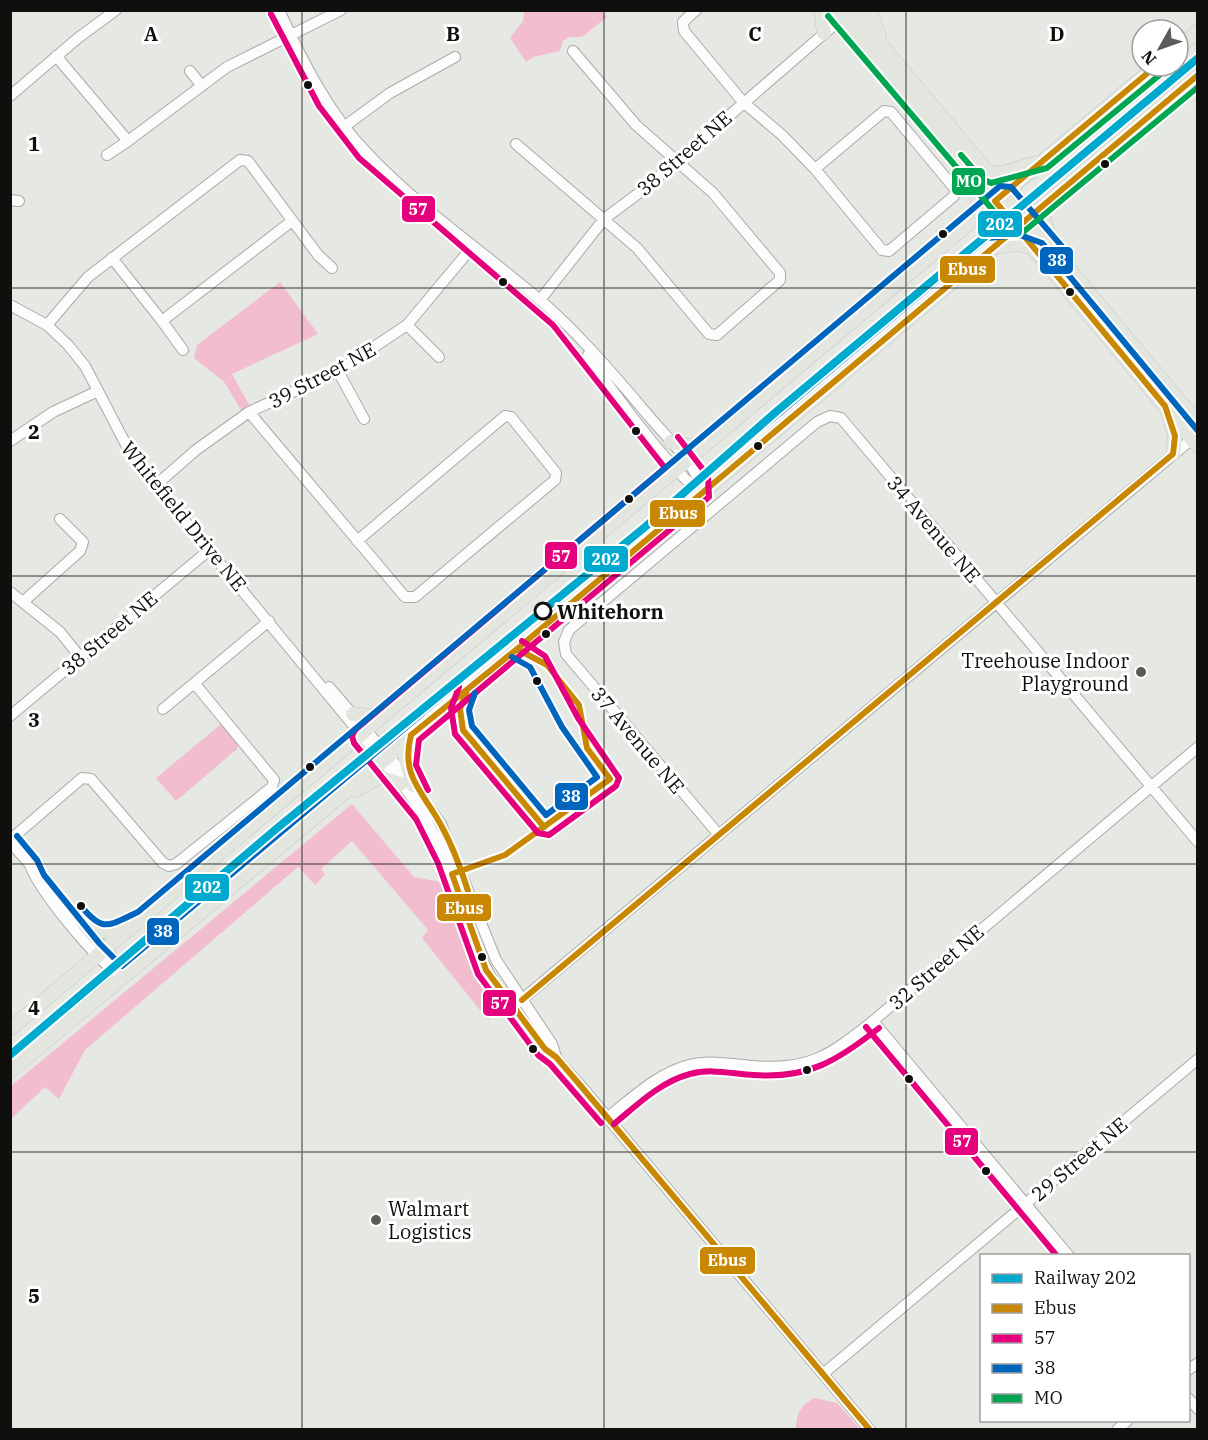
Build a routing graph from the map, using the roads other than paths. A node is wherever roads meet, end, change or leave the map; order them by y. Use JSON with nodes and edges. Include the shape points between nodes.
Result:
{"nodes":[{"id":1,"x":117,"y":10,"type":"edge"},
{"id":2,"x":279,"y":10,"type":"edge"},
{"id":3,"x":341,"y":10,"type":"edge"},
{"id":4,"x":696,"y":10,"type":"edge"},
{"id":5,"x":820,"y":10,"type":"edge"},
{"id":6,"x":870,"y":10,"type":"edge"},
{"id":7,"x":844,"y":12,"type":"edge"},
{"id":8,"x":824,"y":33,"type":"junction"},
{"id":9,"x":291,"y":36,"type":"junction"},
{"id":10,"x":884,"y":50,"type":"junction"},
{"id":11,"x":573,"y":51,"type":"dead end"},
{"id":12,"x":56,"y":56,"type":"junction"},
{"id":13,"x":455,"y":57,"type":"dead end"},
{"id":14,"x":190,"y":71,"type":"dead end"},
{"id":15,"x":1197,"y":75,"type":"edge"},
{"id":16,"x":1142,"y":78,"type":"edge"},
{"id":17,"x":202,"y":86,"type":"junction"},
{"id":18,"x":10,"y":96,"type":"edge"},
{"id":19,"x":743,"y":102,"type":"junction"},
{"id":20,"x":345,"y":126,"type":"junction"},
{"id":21,"x":128,"y":141,"type":"junction"},
{"id":22,"x":516,"y":144,"type":"dead end"},
{"id":23,"x":107,"y":155,"type":"dead end"},
{"id":24,"x":676,"y":159,"type":"junction"},
{"id":25,"x":1044,"y":160,"type":"junction"},
{"id":26,"x":966,"y":166,"type":"junction"},
{"id":27,"x":815,"y":169,"type":"junction"},
{"id":28,"x":988,"y":172,"type":"junction"},
{"id":29,"x":1000,"y":197,"type":"junction"},
{"id":30,"x":1045,"y":202,"type":"junction"},
{"id":31,"x":978,"y":215,"type":"junction"},
{"id":32,"x":604,"y":219,"type":"junction"},
{"id":33,"x":292,"y":221,"type":"junction"},
{"id":34,"x":1021,"y":222,"type":"junction"},
{"id":35,"x":473,"y":246,"type":"junction"},
{"id":36,"x":991,"y":247,"type":"junction"},
{"id":37,"x":1035,"y":249,"type":"junction"},
{"id":38,"x":1052,"y":249,"type":"junction"},
{"id":39,"x":112,"y":258,"type":"junction"},
{"id":40,"x":332,"y":268,"type":"dead end"},
{"id":41,"x":540,"y":300,"type":"junction"},
{"id":42,"x":10,"y":304,"type":"edge"},
{"id":43,"x":162,"y":321,"type":"junction"},
{"id":44,"x":47,"y":325,"type":"junction"},
{"id":45,"x":407,"y":325,"type":"junction"},
{"id":46,"x":576,"y":336,"type":"junction"},
{"id":47,"x":183,"y":350,"type":"dead end"},
{"id":48,"x":439,"y":357,"type":"dead end"},
{"id":49,"x":338,"y":371,"type":"junction"},
{"id":50,"x":98,"y":392,"type":"junction"},
{"id":51,"x":1165,"y":406,"type":"junction"},
{"id":52,"x":249,"y":412,"type":"junction"},
{"id":53,"x":364,"y":419,"type":"dead end"},
{"id":54,"x":1197,"y":423,"type":"edge"},
{"id":55,"x":13,"y":433,"type":"edge"},
{"id":56,"x":1195,"y":439,"type":"edge"},
{"id":57,"x":710,"y":441,"type":"junction"},
{"id":58,"x":671,"y":442,"type":"junction"},
{"id":59,"x":1173,"y":454,"type":"junction"},
{"id":60,"x":681,"y":465,"type":"junction"},
{"id":61,"x":156,"y":485,"type":"junction"},
{"id":62,"x":702,"y":492,"type":"junction"},
{"id":63,"x":60,"y":519,"type":"dead end"},
{"id":64,"x":357,"y":541,"type":"junction"},
{"id":65,"x":208,"y":551,"type":"junction"},
{"id":66,"x":10,"y":592,"type":"edge"},
{"id":67,"x":24,"y":601,"type":"junction"},
{"id":68,"x":997,"y":603,"type":"junction"},
{"id":69,"x":269,"y":621,"type":"junction"},
{"id":70,"x":564,"y":642,"type":"joint"},
{"id":71,"x":80,"y":657,"type":"junction"},
{"id":72,"x":315,"y":676,"type":"junction"},
{"id":73,"x":195,"y":684,"type":"junction"},
{"id":74,"x":163,"y":709,"type":"dead end"},
{"id":75,"x":13,"y":710,"type":"edge"},
{"id":76,"x":393,"y":710,"type":"junction"},
{"id":77,"x":353,"y":714,"type":"junction"},
{"id":78,"x":364,"y":734,"type":"junction"},
{"id":79,"x":411,"y":735,"type":"junction"},
{"id":80,"x":1197,"y":747,"type":"edge"},
{"id":81,"x":384,"y":758,"type":"junction"},
{"id":82,"x":407,"y":784,"type":"junction"},
{"id":83,"x":1151,"y":785,"type":"junction"},
{"id":84,"x":334,"y":799,"type":"junction"},
{"id":85,"x":718,"y":835,"type":"junction"},
{"id":86,"x":10,"y":841,"type":"edge"},
{"id":87,"x":1197,"y":842,"type":"edge"},
{"id":88,"x":30,"y":865,"type":"junction"},
{"id":89,"x":143,"y":920,"type":"junction"},
{"id":90,"x":90,"y":930,"type":"junction"},
{"id":91,"x":103,"y":954,"type":"junction"},
{"id":92,"x":123,"y":977,"type":"junction"},
{"id":93,"x":522,"y":1000,"type":"junction"},
{"id":94,"x":513,"y":1007,"type":"junction"},
{"id":95,"x":873,"y":1021,"type":"junction"},
{"id":96,"x":10,"y":1029,"type":"edge"},
{"id":97,"x":556,"y":1057,"type":"junction"},
{"id":98,"x":1197,"y":1059,"type":"edge"},
{"id":99,"x":10,"y":1071,"type":"edge"},
{"id":100,"x":608,"y":1117,"type":"junction"},
{"id":101,"x":1026,"y":1204,"type":"junction"},
{"id":102,"x":1067,"y":1254,"type":"edge"},
{"id":103,"x":823,"y":1374,"type":"junction"},
{"id":104,"x":870,"y":1430,"type":"edge"}],
"edges":[{"from":1,"to":12,"type":"street"},
{"from":2,"to":9,"type":"street"},
{"from":3,"to":9,"type":"street"},
{"from":4,"to":19,"type":"street","via":[[682,22],[684,31]]},
{"from":5,"to":8,"type":"main road"},
{"from":6,"to":10,"type":"main road"},
{"from":7,"to":8,"type":"street","name":"38 Street NE"},
{"from":7,"to":10,"type":"main road"},
{"from":7,"to":26,"type":"main road"},
{"from":8,"to":19,"type":"street","name":"38 Street NE"},
{"from":9,"to":17,"type":"street","via":[[227,67]]},
{"from":9,"to":20,"type":"street"},
{"from":10,"to":28,"type":"main road"},
{"from":11,"to":24,"type":"street","via":[[636,125]]},
{"from":12,"to":18,"type":"street"},
{"from":12,"to":21,"type":"street"},
{"from":13,"to":20,"type":"street","via":[[390,93]]},
{"from":14,"to":17,"type":"street"},
{"from":15,"to":30,"type":"main road"},
{"from":16,"to":25,"type":"main road"},
{"from":17,"to":21,"type":"street"},
{"from":19,"to":24,"type":"street","name":"38 Street NE"},
{"from":19,"to":27,"type":"street"},
{"from":20,"to":35,"type":"street","via":[[388,173]]},
{"from":21,"to":23,"type":"street"},
{"from":22,"to":32,"type":"street"},
{"from":24,"to":32,"type":"street","name":"38 Street NE"},
{"from":24,"to":32,"type":"street","via":[[713,193],[780,273],[780,280],[717,335],[709,334],[637,248]]},
{"from":25,"to":28,"type":"main road","via":[[1003,173]]},
{"from":25,"to":29,"type":"main road"},
{"from":26,"to":29,"type":"main road"},
{"from":26,"to":31,"type":"main road","via":[[976,192]]},
{"from":27,"to":27,"type":"street","via":[[885,111],[891,112],[955,189],[954,196],[889,250],[882,250]]},
{"from":28,"to":29,"type":"main road"},
{"from":29,"to":31,"type":"main road"},
{"from":29,"to":34,"type":"main road"},
{"from":30,"to":34,"type":"main road"},
{"from":30,"to":38,"type":"main road","via":[[1043,214]]},
{"from":31,"to":57,"type":"main road"},
{"from":32,"to":41,"type":"street","name":"38 Street NE"},
{"from":33,"to":39,"type":"street","via":[[248,161],[240,160]]},
{"from":33,"to":40,"type":"street"},
{"from":33,"to":43,"type":"street"},
{"from":34,"to":36,"type":"main road"},
{"from":34,"to":37,"type":"main road"},
{"from":34,"to":38,"type":"main road"},
{"from":35,"to":41,"type":"street"},
{"from":35,"to":45,"type":"street","name":"39 Street NE"},
{"from":36,"to":37,"type":"main road","via":[[1019,244]]},
{"from":36,"to":62,"type":"main road"},
{"from":37,"to":51,"type":"main road"},
{"from":38,"to":54,"type":"main road"},
{"from":39,"to":43,"type":"street"},
{"from":39,"to":44,"type":"street","via":[[88,277]]},
{"from":41,"to":46,"type":"street"},
{"from":42,"to":44,"type":"street","name":"Whitefield Drive NE"},
{"from":43,"to":47,"type":"street"},
{"from":44,"to":50,"type":"street","name":"Whitefield Drive NE","via":[[85,366]]},
{"from":45,"to":48,"type":"street"},
{"from":45,"to":49,"type":"street","name":"39 Street NE"},
{"from":46,"to":58,"type":"street"},
{"from":46,"to":60,"type":"street","via":[[598,371]]},
{"from":49,"to":52,"type":"street","name":"39 Street NE"},
{"from":49,"to":53,"type":"street"},
{"from":50,"to":55,"type":"street"},
{"from":50,"to":61,"type":"street","name":"Whitefield Drive NE","via":[[133,458]]},
{"from":51,"to":56,"type":"main road"},
{"from":51,"to":59,"type":"main road","via":[[1175,436]]},
{"from":52,"to":61,"type":"street","name":"39 Street NE"},
{"from":52,"to":64,"type":"street"},
{"from":56,"to":59,"type":"street"},
{"from":57,"to":58,"type":"main road","via":[[689,446]]},
{"from":57,"to":60,"type":"main road"},
{"from":58,"to":60,"type":"street"},
{"from":59,"to":68,"type":"street"},
{"from":60,"to":62,"type":"street","via":[[700,480]]},
{"from":60,"to":76,"type":"main road"},
{"from":61,"to":65,"type":"street","name":"Whitefield Drive NE"},
{"from":62,"to":79,"type":"main road"},
{"from":63,"to":67,"type":"street","via":[[82,542],[81,551]]},
{"from":64,"to":64,"type":"street","via":[[405,597],[415,597],[555,480],[556,473],[511,417],[505,416]]},
{"from":65,"to":69,"type":"street","name":"Whitefield Drive NE"},
{"from":65,"to":71,"type":"street","name":"38 Street NE"},
{"from":66,"to":67,"type":"street"},
{"from":67,"to":71,"type":"street","via":[[60,632]]},
{"from":68,"to":70,"type":"street","name":"34 Avenue NE","via":[[840,418],[830,416],[817,422],[569,630]]},
{"from":68,"to":83,"type":"street","name":"34 Avenue NE"},
{"from":68,"to":85,"type":"street"},
{"from":69,"to":72,"type":"street","name":"Whitefield Drive NE"},
{"from":69,"to":73,"type":"street"},
{"from":70,"to":85,"type":"street","name":"37 Avenue NE","via":[[566,654]]},
{"from":71,"to":75,"type":"street","name":"38 Street NE"},
{"from":72,"to":77,"type":"street","name":"Whitefield Drive NE"},
{"from":72,"to":78,"type":"street","name":"Whitefield Drive NE"},
{"from":73,"to":74,"type":"street"},
{"from":73,"to":86,"type":"street","via":[[274,780],[272,787],[169,866],[91,779],[82,778]]},
{"from":76,"to":77,"type":"main road","via":[[368,716]]},
{"from":76,"to":78,"type":"main road"},
{"from":77,"to":78,"type":"street","name":"Whitefield Drive NE"},
{"from":78,"to":81,"type":"street"},
{"from":78,"to":89,"type":"main road"},
{"from":79,"to":81,"type":"main road"},
{"from":79,"to":82,"type":"main road","via":[[405,756]]},
{"from":80,"to":83,"type":"street","name":"32 Street NE"},
{"from":81,"to":82,"type":"street"},
{"from":81,"to":84,"type":"main road"},
{"from":82,"to":84,"type":"main road","via":[[380,777]]},
{"from":82,"to":93,"type":"street","via":[[441,824],[488,944]]},
{"from":82,"to":94,"type":"street","via":[[434,831],[486,970]]},
{"from":83,"to":87,"type":"street","name":"34 Avenue NE"},
{"from":83,"to":95,"type":"street","name":"32 Street NE"},
{"from":84,"to":92,"type":"main road"},
{"from":85,"to":93,"type":"street"},
{"from":86,"to":88,"type":"street"},
{"from":88,"to":90,"type":"street"},
{"from":88,"to":91,"type":"street","via":[[36,880]]},
{"from":89,"to":90,"type":"main road","via":[[116,932]]},
{"from":89,"to":91,"type":"main road"},
{"from":90,"to":91,"type":"street"},
{"from":91,"to":92,"type":"street","via":[[118,964]]},
{"from":91,"to":96,"type":"main road"},
{"from":92,"to":99,"type":"main road"},
{"from":93,"to":94,"type":"street"},
{"from":93,"to":97,"type":"street","via":[[552,1044]]},
{"from":94,"to":97,"type":"street","via":[[545,1049]]},
{"from":95,"to":100,"type":"street","name":"32 Street NE","via":[[829,1053],[796,1066],[712,1063],[675,1070],[661,1076]]},
{"from":95,"to":101,"type":"street"},
{"from":97,"to":100,"type":"street"},
{"from":98,"to":101,"type":"street","name":"29 Street NE"},
{"from":100,"to":103,"type":"street"},
{"from":101,"to":102,"type":"street"},
{"from":101,"to":103,"type":"street","name":"29 Street NE"},
{"from":103,"to":104,"type":"street"}]}
